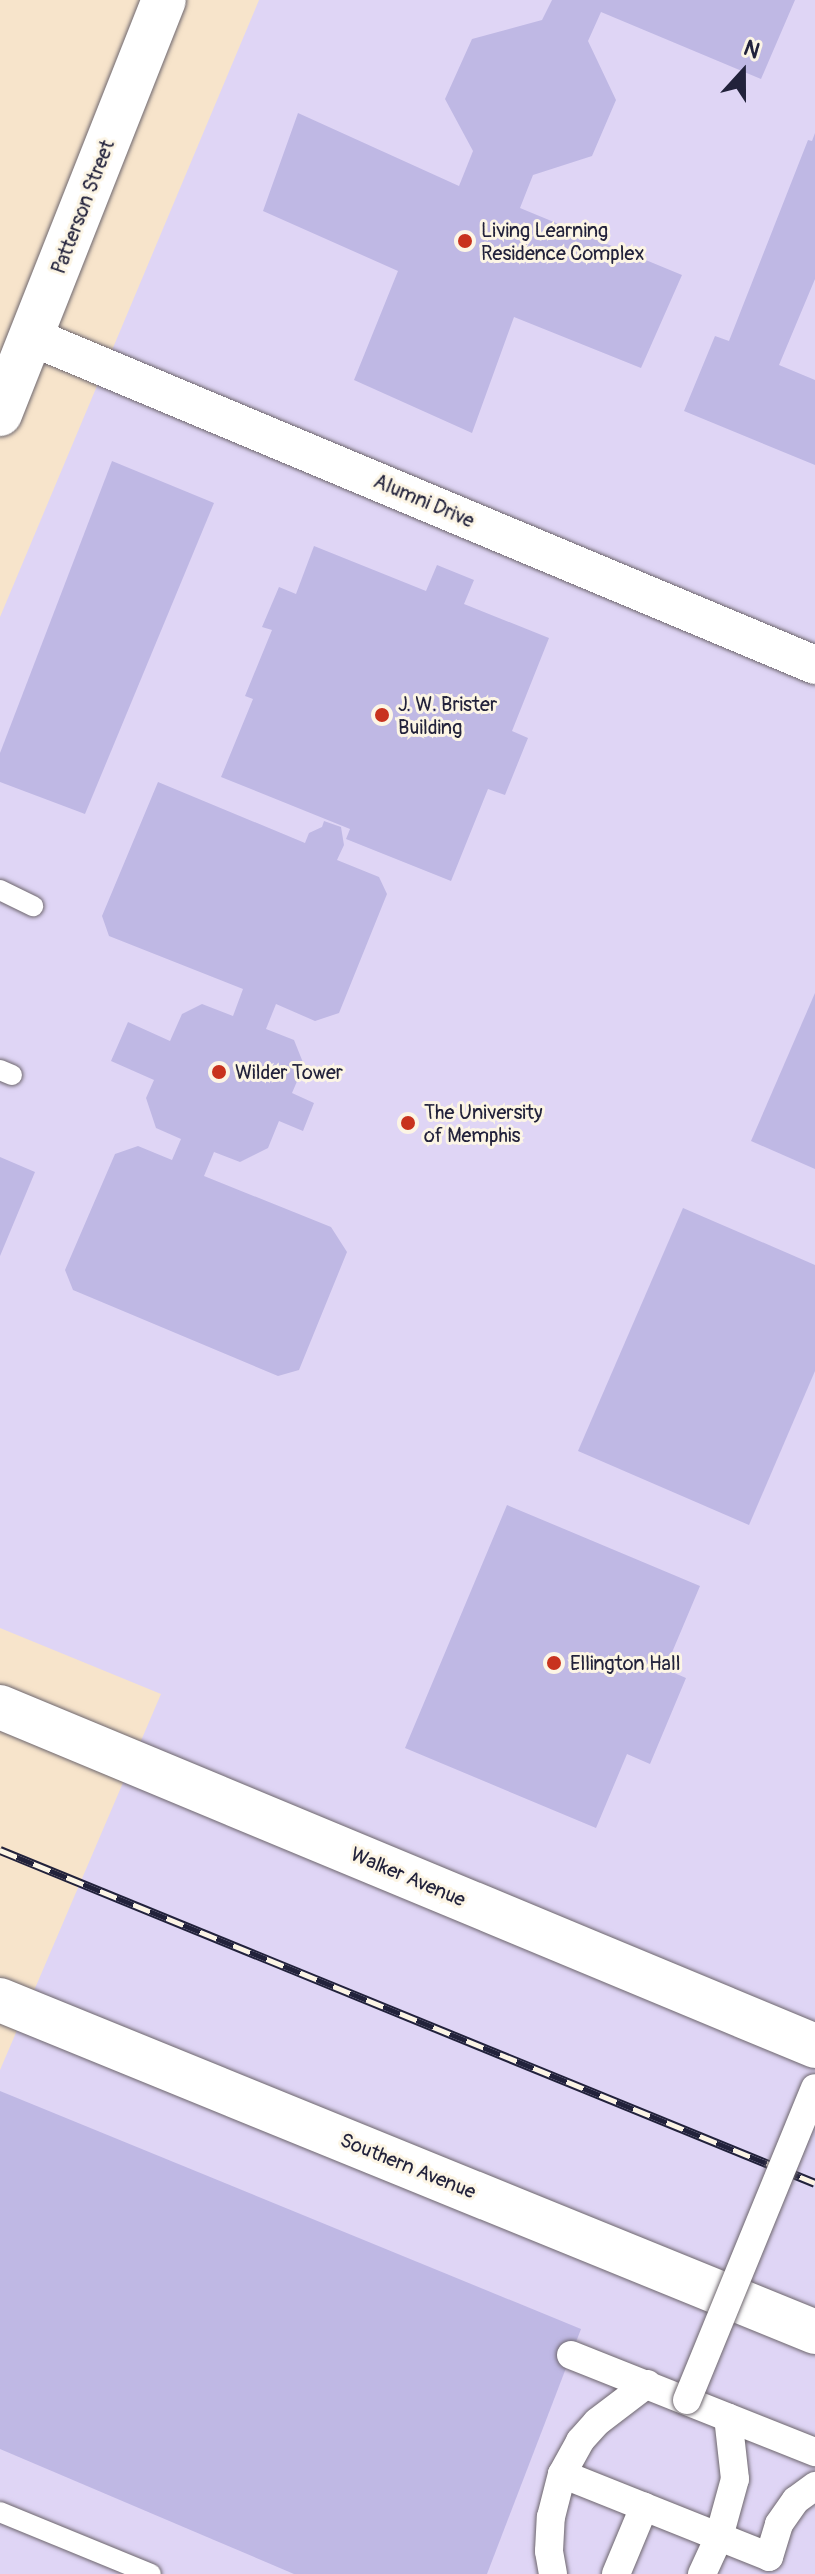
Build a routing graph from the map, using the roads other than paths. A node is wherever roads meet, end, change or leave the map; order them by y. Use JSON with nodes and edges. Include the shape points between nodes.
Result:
{"nodes":[{"id":1,"x":164,"y":0,"type":"edge"},
{"id":2,"x":32,"y":337,"type":"junction"},
{"id":3,"x":0,"y":414,"type":"edge"},
{"id":4,"x":815,"y":665,"type":"edge"},
{"id":5,"x":0,"y":890,"type":"edge"},
{"id":6,"x":33,"y":906,"type":"dead end"},
{"id":7,"x":0,"y":1707,"type":"edge"},
{"id":8,"x":0,"y":2000,"type":"edge"},
{"id":9,"x":815,"y":2046,"type":"edge"},
{"id":10,"x":815,"y":2088,"type":"edge"},
{"id":11,"x":815,"y":2332,"type":"edge"},
{"id":12,"x":571,"y":2355,"type":"dead end"},
{"id":13,"x":647,"y":2384,"type":"junction"},
{"id":14,"x":687,"y":2400,"type":"junction"},
{"id":15,"x":728,"y":2417,"type":"junction"},
{"id":16,"x":815,"y":2452,"type":"edge"},
{"id":17,"x":562,"y":2474,"type":"junction"},
{"id":18,"x":815,"y":2486,"type":"edge"},
{"id":19,"x":644,"y":2507,"type":"junction"},
{"id":20,"x":0,"y":2512,"type":"edge"},
{"id":21,"x":719,"y":2537,"type":"junction"},
{"id":22,"x":151,"y":2574,"type":"edge"},
{"id":23,"x":553,"y":2574,"type":"edge"},
{"id":24,"x":616,"y":2574,"type":"edge"},
{"id":25,"x":702,"y":2574,"type":"edge"}],
"edges":[{"from":1,"to":2,"type":"street","name":"Patterson Street"},
{"from":2,"to":3,"type":"street","name":"Patterson Street"},
{"from":2,"to":4,"type":"street","name":"Alumni Drive"},
{"from":5,"to":6,"type":"lane"},
{"from":7,"to":9,"type":"street","name":"Walker Avenue"},
{"from":8,"to":11,"type":"street","name":"Southern Avenue"},
{"from":10,"to":14,"type":"street","bridge":true},
{"from":12,"to":13,"type":"street"},
{"from":13,"to":14,"type":"street"},
{"from":13,"to":17,"type":"street","via":[[597,2422]]},
{"from":14,"to":15,"type":"street"},
{"from":15,"to":16,"type":"street"},
{"from":15,"to":21,"type":"street","via":[[735,2479]]},
{"from":17,"to":19,"type":"street"},
{"from":17,"to":23,"type":"street","via":[[551,2517]]},
{"from":18,"to":21,"type":"street","via":[[796,2500],[779,2524],[769,2557]]},
{"from":19,"to":21,"type":"street"},
{"from":19,"to":24,"type":"street"},
{"from":20,"to":22,"type":"lane"},
{"from":21,"to":25,"type":"street"}]}
